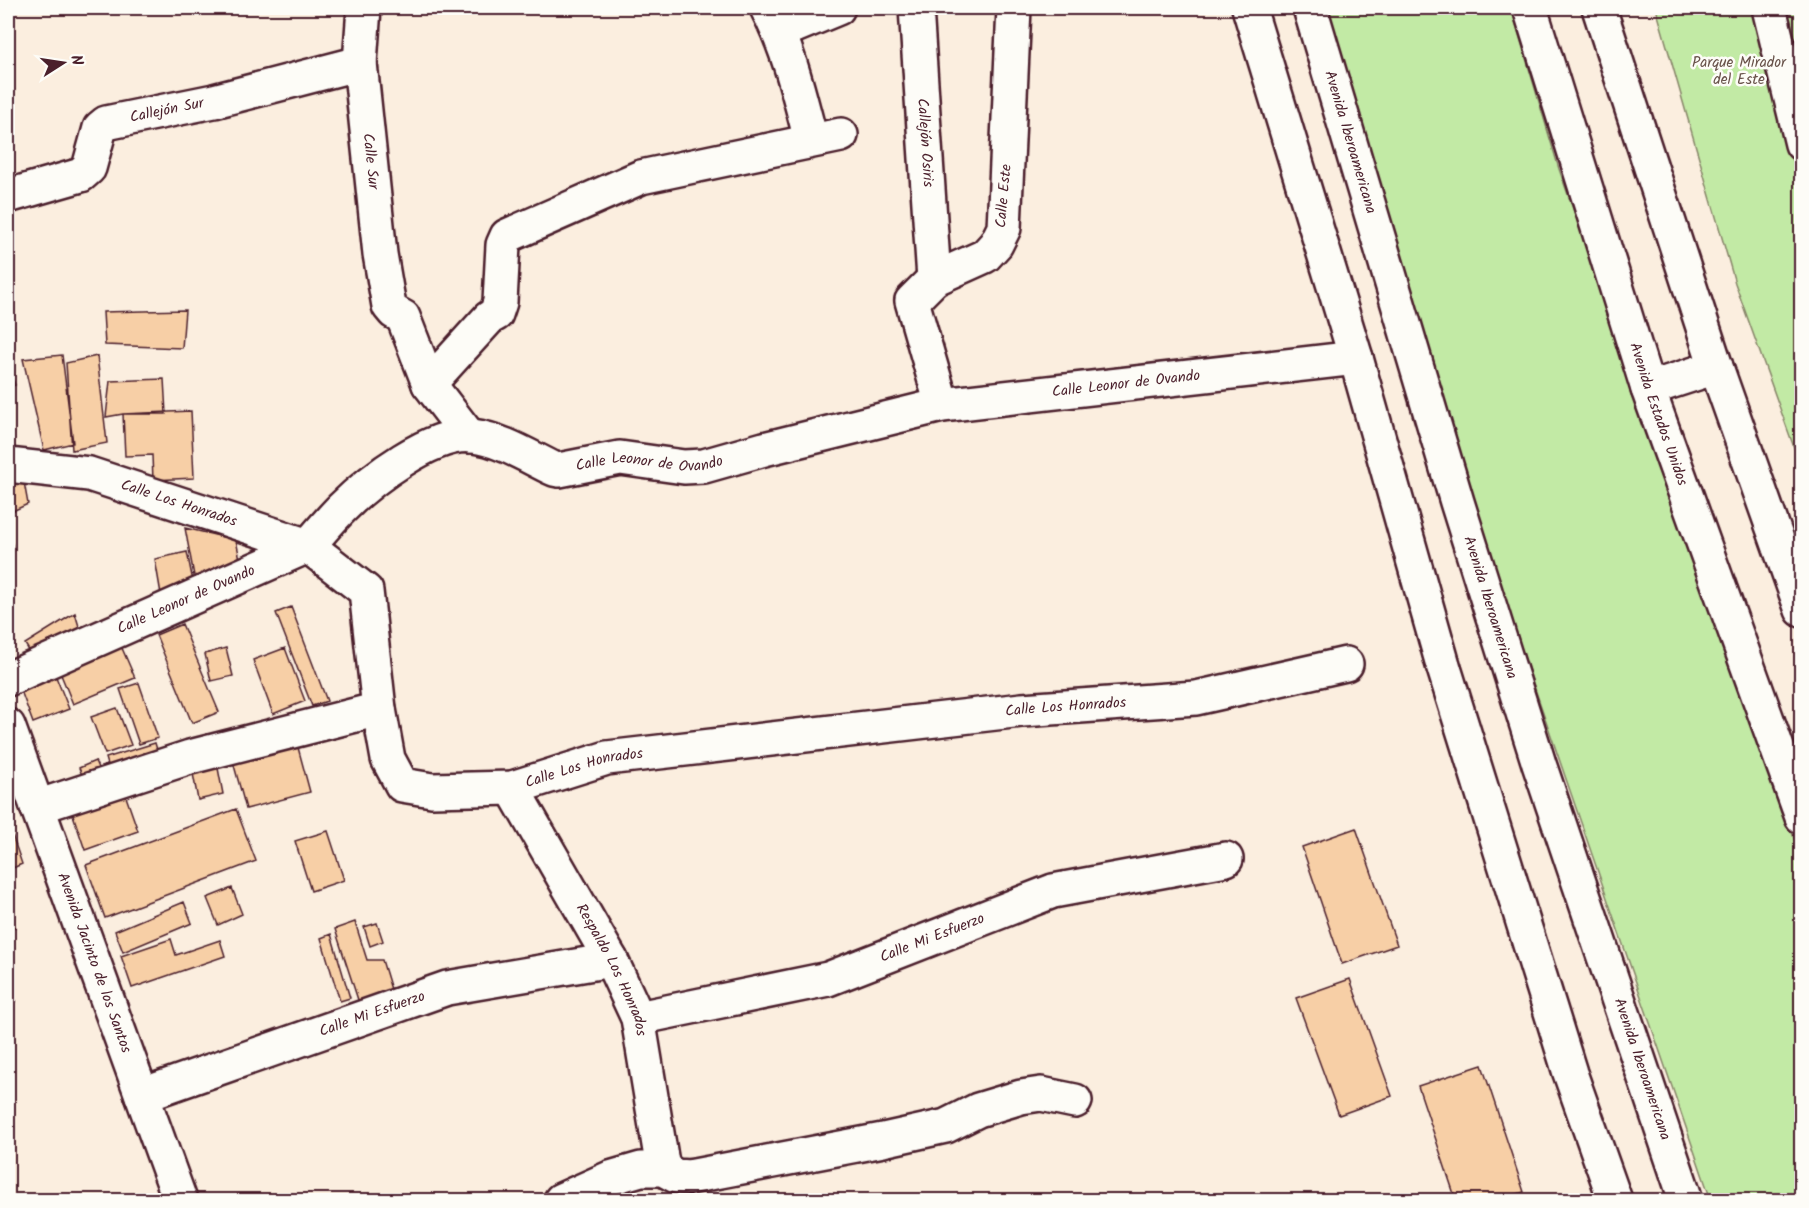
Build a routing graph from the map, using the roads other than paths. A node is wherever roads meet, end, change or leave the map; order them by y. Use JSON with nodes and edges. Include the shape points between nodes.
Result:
{"nodes":[{"id":1,"x":364,"y":8,"type":"edge"},
{"id":2,"x":838,"y":8,"type":"edge"},
{"id":3,"x":916,"y":8,"type":"edge"},
{"id":4,"x":1014,"y":8,"type":"edge"},
{"id":5,"x":1250,"y":8,"type":"edge"},
{"id":6,"x":1310,"y":8,"type":"edge"},
{"id":7,"x":1530,"y":8,"type":"edge"},
{"id":8,"x":1599,"y":8,"type":"edge"},
{"id":9,"x":1769,"y":8,"type":"edge"},
{"id":10,"x":773,"y":20,"type":"edge"},
{"id":11,"x":360,"y":63,"type":"junction"},
{"id":12,"x":1802,"y":144,"type":"edge"},
{"id":13,"x":8,"y":196,"type":"edge"},
{"id":14,"x":933,"y":279,"type":"junction"},
{"id":15,"x":1356,"y":358,"type":"junction"},
{"id":16,"x":1716,"y":367,"type":"junction"},
{"id":17,"x":429,"y":384,"type":"junction"},
{"id":18,"x":1648,"y":389,"type":"junction"},
{"id":19,"x":942,"y":405,"type":"junction"},
{"id":20,"x":469,"y":436,"type":"junction"},
{"id":21,"x":8,"y":465,"type":"edge"},
{"id":22,"x":308,"y":546,"type":"junction"},
{"id":23,"x":1802,"y":610,"type":"edge"},
{"id":24,"x":1346,"y":664,"type":"dead end"},
{"id":25,"x":8,"y":679,"type":"edge"},
{"id":26,"x":379,"y":709,"type":"junction"},
{"id":27,"x":8,"y":726,"type":"edge"},
{"id":28,"x":512,"y":788,"type":"junction"},
{"id":29,"x":37,"y":807,"type":"junction"},
{"id":30,"x":1802,"y":817,"type":"edge"},
{"id":31,"x":1226,"y":860,"type":"dead end"},
{"id":32,"x":611,"y":960,"type":"junction"},
{"id":33,"x":638,"y":1017,"type":"junction"},
{"id":34,"x":142,"y":1095,"type":"junction"},
{"id":35,"x":1075,"y":1101,"type":"dead end"},
{"id":36,"x":663,"y":1169,"type":"junction"},
{"id":37,"x":180,"y":1200,"type":"edge"},
{"id":38,"x":561,"y":1200,"type":"edge"},
{"id":39,"x":1615,"y":1200,"type":"edge"},
{"id":40,"x":1686,"y":1200,"type":"edge"}],
"edges":[{"from":1,"to":11,"type":"street","name":"Calle Sur"},
{"from":2,"to":10,"type":"street"},
{"from":3,"to":14,"type":"street","name":"Callejón Osiris"},
{"from":4,"to":14,"type":"street","name":"Calle Este","via":[[1004,228],[985,256]]},
{"from":5,"to":15,"type":"street"},
{"from":6,"to":40,"type":"street","name":"Avenida Iberoamericana","via":[[1539,764]]},
{"from":7,"to":18,"type":"street","name":"Avenida Estados Unidos"},
{"from":8,"to":16,"type":"street"},
{"from":9,"to":12,"type":"street"},
{"from":10,"to":17,"type":"street","via":[[794,76],[826,137],[636,179],[507,236],[496,314]]},
{"from":11,"to":13,"type":"street","name":"Callejón Sur","via":[[214,101],[105,123],[100,128],[89,168],[81,175]]},
{"from":11,"to":17,"type":"street","name":"Calle Sur","via":[[389,306],[403,317]]},
{"from":14,"to":19,"type":"street","name":"Calle Este","via":[[912,301]]},
{"from":15,"to":19,"type":"street","name":"Calle Leonor de Ovando"},
{"from":15,"to":39,"type":"street","via":[[1447,677],[1570,1073]]},
{"from":16,"to":18,"type":"street"},
{"from":16,"to":23,"type":"street"},
{"from":17,"to":20,"type":"street","name":"Calle Sur"},
{"from":18,"to":30,"type":"street","name":"Avenida Estados Unidos"},
{"from":19,"to":20,"type":"street","name":"Calle Leonor de Ovando","via":[[695,467],[620,458],[559,470],[495,440]]},
{"from":20,"to":22,"type":"street","name":"Calle Leonor de Ovando","via":[[439,441],[418,450],[343,507]]},
{"from":21,"to":22,"type":"street","name":"Calle Los Honrados","via":[[89,474]]},
{"from":22,"to":25,"type":"street","name":"Calle Leonor de Ovando"},
{"from":22,"to":26,"type":"street","name":"Calle Los Honrados","via":[[366,591]]},
{"from":24,"to":28,"type":"street","name":"Calle Los Honrados","via":[[1196,699],[1022,710],[607,758]]},
{"from":26,"to":28,"type":"street","name":"Calle Los Honrados","via":[[388,759],[402,784],[432,790]]},
{"from":26,"to":29,"type":"street","via":[[190,757]]},
{"from":27,"to":29,"type":"street","name":"Avenida Jacinto de los Santos"},
{"from":28,"to":32,"type":"street","name":"Respaldo Los Honrados"},
{"from":29,"to":34,"type":"street","name":"Avenida Jacinto de los Santos"},
{"from":31,"to":33,"type":"street","name":"Calle Mi Esfuerzo","via":[[1053,891],[828,979]]},
{"from":32,"to":33,"type":"street","name":"Respaldo Los Honrados"},
{"from":32,"to":34,"type":"street","name":"Calle Mi Esfuerzo","via":[[447,988]]},
{"from":33,"to":36,"type":"street","name":"Respaldo Los Honrados"},
{"from":34,"to":37,"type":"street","name":"Avenida Jacinto de los Santos"},
{"from":35,"to":36,"type":"street","via":[[1041,1094],[1021,1097],[978,1110],[946,1126],[884,1140],[689,1177]]},
{"from":36,"to":38,"type":"street","via":[[641,1169],[610,1178]]}]}
